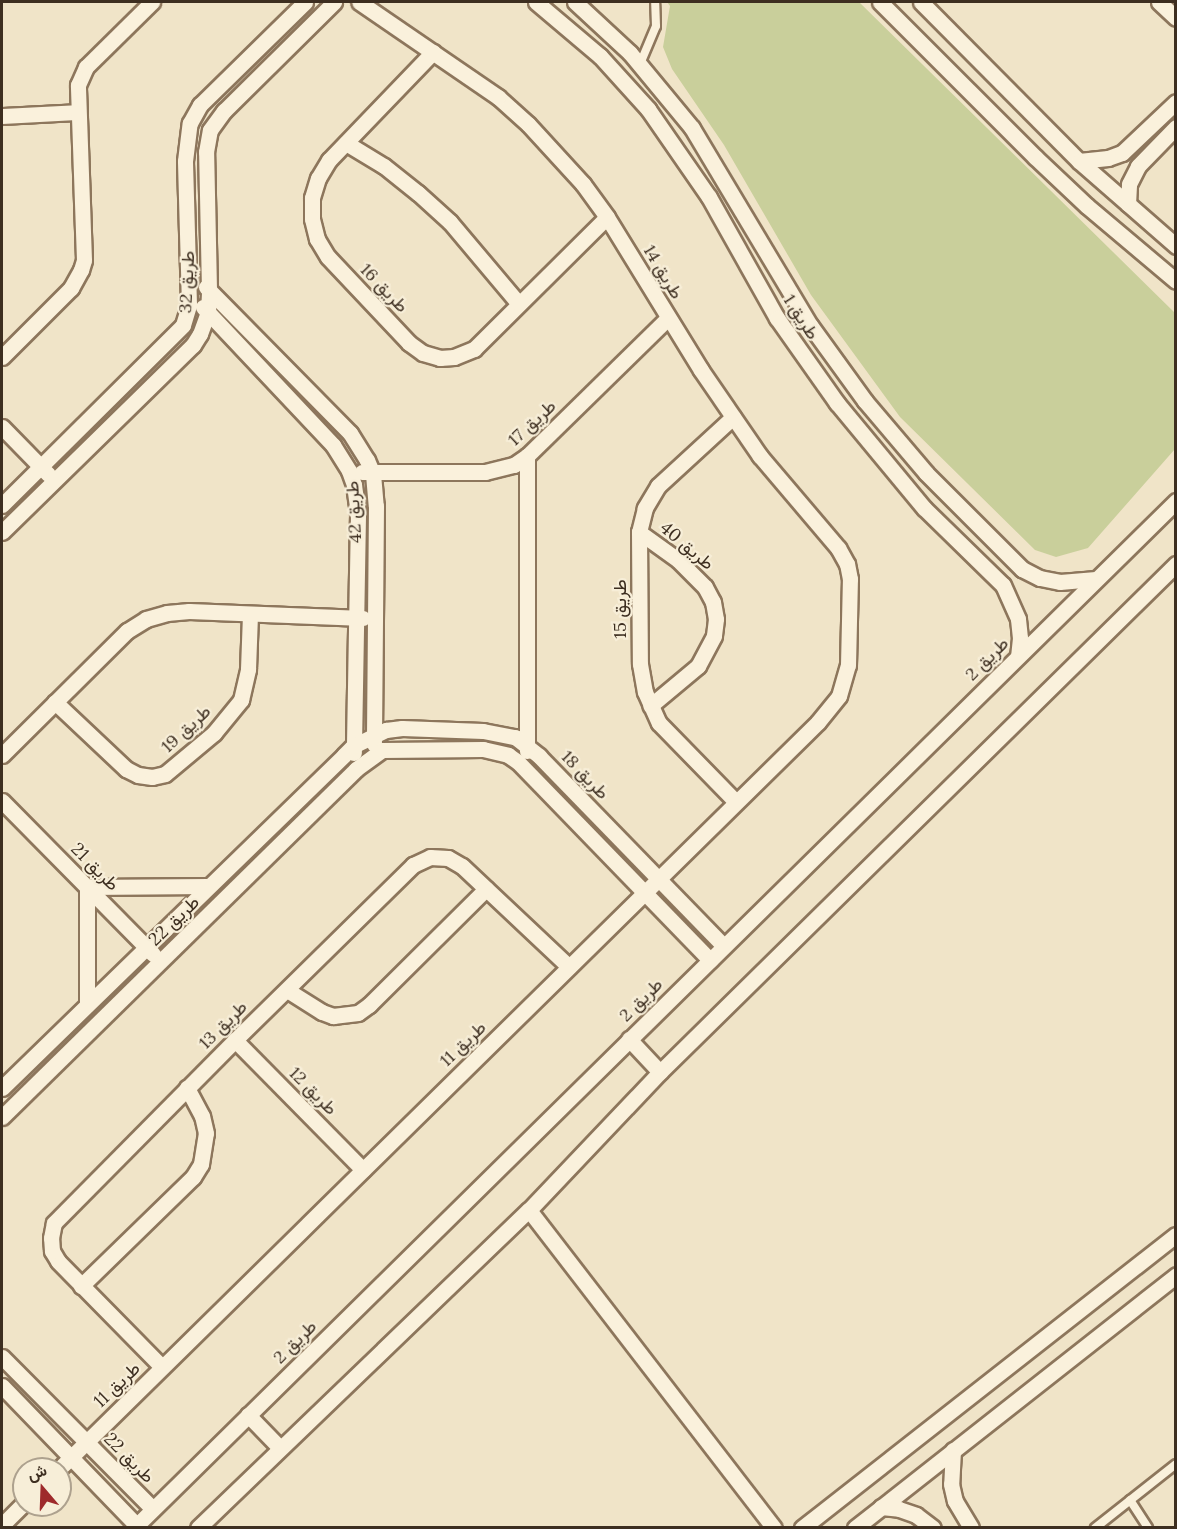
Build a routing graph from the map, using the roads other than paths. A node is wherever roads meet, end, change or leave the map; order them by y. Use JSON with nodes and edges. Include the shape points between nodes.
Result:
{"nodes":[{"id":1,"x":152,"y":2,"type":"edge"},
{"id":2,"x":304,"y":2,"type":"edge"},
{"id":3,"x":334,"y":2,"type":"edge"},
{"id":4,"x":359,"y":2,"type":"edge"},
{"id":5,"x":536,"y":2,"type":"edge"},
{"id":6,"x":575,"y":2,"type":"edge"},
{"id":7,"x":655,"y":2,"type":"edge"},
{"id":8,"x":880,"y":2,"type":"edge"},
{"id":9,"x":921,"y":2,"type":"edge"},
{"id":10,"x":1159,"y":2,"type":"edge"},
{"id":11,"x":1176,"y":18,"type":"edge"},
{"id":12,"x":433,"y":52,"type":"junction"},
{"id":13,"x":640,"y":64,"type":"junction"},
{"id":14,"x":1010,"y":91,"type":"junction"},
{"id":15,"x":1176,"y":102,"type":"edge"},
{"id":16,"x":990,"y":111,"type":"junction"},
{"id":17,"x":78,"y":112,"type":"junction"},
{"id":18,"x":2,"y":116,"type":"edge"},
{"id":19,"x":1176,"y":127,"type":"edge"},
{"id":20,"x":345,"y":143,"type":"junction"},
{"id":21,"x":1079,"y":160,"type":"junction"},
{"id":22,"x":1128,"y":204,"type":"junction"},
{"id":23,"x":607,"y":217,"type":"junction"},
{"id":24,"x":1176,"y":246,"type":"edge"},
{"id":25,"x":188,"y":268,"type":"junction"},
{"id":26,"x":1176,"y":281,"type":"edge"},
{"id":27,"x":209,"y":290,"type":"junction"},
{"id":28,"x":188,"y":292,"type":"junction"},
{"id":29,"x":519,"y":304,"type":"junction"},
{"id":30,"x":208,"y":312,"type":"junction"},
{"id":31,"x":668,"y":318,"type":"junction"},
{"id":32,"x":2,"y":357,"type":"edge"},
{"id":33,"x":733,"y":417,"type":"junction"},
{"id":34,"x":2,"y":427,"type":"edge"},
{"id":35,"x":527,"y":456,"type":"junction"},
{"id":36,"x":41,"y":467,"type":"junction"},
{"id":37,"x":350,"y":472,"type":"junction"},
{"id":38,"x":372,"y":472,"type":"junction"},
{"id":39,"x":54,"y":481,"type":"junction"},
{"id":40,"x":1176,"y":501,"type":"edge"},
{"id":41,"x":2,"y":505,"type":"edge"},
{"id":42,"x":2,"y":532,"type":"edge"},
{"id":43,"x":639,"y":532,"type":"junction"},
{"id":44,"x":1176,"y":564,"type":"edge"},
{"id":45,"x":1096,"y":579,"type":"junction"},
{"id":46,"x":250,"y":614,"type":"junction"},
{"id":47,"x":355,"y":617,"type":"junction"},
{"id":48,"x":375,"y":618,"type":"junction"},
{"id":49,"x":850,"y":623,"type":"joint"},
{"id":50,"x":1018,"y":656,"type":"junction"},
{"id":51,"x":55,"y":702,"type":"junction"},
{"id":52,"x":650,"y":705,"type":"junction"},
{"id":53,"x":374,"y":734,"type":"junction"},
{"id":54,"x":526,"y":745,"type":"junction"},
{"id":55,"x":353,"y":746,"type":"junction"},
{"id":56,"x":374,"y":753,"type":"junction"},
{"id":57,"x":2,"y":755,"type":"edge"},
{"id":58,"x":356,"y":769,"type":"junction"},
{"id":59,"x":526,"y":772,"type":"junction"},
{"id":60,"x":2,"y":801,"type":"edge"},
{"id":61,"x":736,"y":802,"type":"junction"},
{"id":62,"x":658,"y":879,"type":"junction"},
{"id":63,"x":208,"y":886,"type":"junction"},
{"id":64,"x":87,"y":887,"type":"junction"},
{"id":65,"x":486,"y":889,"type":"junction"},
{"id":66,"x":644,"y":893,"type":"junction"},
{"id":67,"x":724,"y":946,"type":"junction"},
{"id":68,"x":147,"y":947,"type":"junction"},
{"id":69,"x":710,"y":960,"type":"junction"},
{"id":70,"x":160,"y":962,"type":"junction"},
{"id":71,"x":568,"y":968,"type":"junction"},
{"id":72,"x":287,"y":990,"type":"junction"},
{"id":73,"x":87,"y":1005,"type":"junction"},
{"id":74,"x":235,"y":1040,"type":"junction"},
{"id":75,"x":629,"y":1040,"type":"junction"},
{"id":76,"x":660,"y":1072,"type":"junction"},
{"id":77,"x":2,"y":1088,"type":"edge"},
{"id":78,"x":187,"y":1088,"type":"junction"},
{"id":79,"x":2,"y":1118,"type":"edge"},
{"id":80,"x":363,"y":1170,"type":"junction"},
{"id":81,"x":529,"y":1210,"type":"junction"},
{"id":82,"x":1176,"y":1235,"type":"edge"},
{"id":83,"x":1176,"y":1275,"type":"edge"},
{"id":84,"x":81,"y":1286,"type":"junction"},
{"id":85,"x":2,"y":1357,"type":"edge"},
{"id":86,"x":162,"y":1367,"type":"junction"},
{"id":87,"x":2,"y":1386,"type":"edge"},
{"id":88,"x":248,"y":1415,"type":"junction"},
{"id":89,"x":86,"y":1442,"type":"junction"},
{"id":90,"x":279,"y":1448,"type":"junction"},
{"id":91,"x":953,"y":1450,"type":"junction"},
{"id":92,"x":70,"y":1457,"type":"joint"},
{"id":93,"x":72,"y":1459,"type":"edge"},
{"id":94,"x":1176,"y":1464,"type":"edge"},
{"id":95,"x":1130,"y":1500,"type":"junction"},
{"id":96,"x":881,"y":1507,"type":"junction"},
{"id":97,"x":153,"y":1509,"type":"junction"},
{"id":98,"x":135,"y":1526,"type":"edge"},
{"id":99,"x":198,"y":1527,"type":"edge"},
{"id":100,"x":774,"y":1527,"type":"edge"},
{"id":101,"x":802,"y":1527,"type":"edge"},
{"id":102,"x":855,"y":1527,"type":"edge"},
{"id":103,"x":933,"y":1527,"type":"edge"},
{"id":104,"x":971,"y":1527,"type":"edge"},
{"id":105,"x":1095,"y":1527,"type":"edge"},
{"id":106,"x":1148,"y":1527,"type":"edge"}],
"edges":[{"from":1,"to":17,"type":"street","via":[[86,67],[78,85]]},
{"from":2,"to":25,"type":"street","name":"طريق 32","via":[[200,105],[190,123],[185,161]]},
{"from":3,"to":27,"type":"street","name":"طريق 32","via":[[224,111],[210,130],[206,152]]},
{"from":4,"to":12,"type":"street","name":"طريق 14"},
{"from":5,"to":50,"type":"street","name":"طريق 1","via":[[600,56],[648,109],[696,177],[777,318],[837,403],[924,508],[1003,585],[1018,619]]},
{"from":6,"to":13,"type":"street","name":"طريق 1"},
{"from":7,"to":13,"type":"lane","via":[[656,26]]},
{"from":8,"to":16,"type":"street"},
{"from":9,"to":14,"type":"street"},
{"from":10,"to":11,"type":"street"},
{"from":12,"to":20,"type":"street","name":"طريق 16"},
{"from":12,"to":23,"type":"street","name":"طريق 14","via":[[474,79],[528,124],[583,184]]},
{"from":13,"to":45,"type":"street","name":"طريق 1","via":[[710,155],[781,278],[837,364],[926,473],[1022,569],[1060,582]]},
{"from":14,"to":16,"type":"street"},
{"from":14,"to":21,"type":"street"},
{"from":15,"to":21,"type":"street","via":[[1122,153]]},
{"from":16,"to":26,"type":"street","via":[[1087,206]]},
{"from":17,"to":18,"type":"street"},
{"from":17,"to":32,"type":"street","via":[[81,270],[71,288]]},
{"from":19,"to":22,"type":"street","via":[[1138,166],[1129,184]]},
{"from":20,"to":29,"type":"street","via":[[418,192],[450,222]]},
{"from":20,"to":29,"type":"street","name":"طريق 16","via":[[318,178],[312,209],[317,239],[328,257],[409,343],[423,353],[454,357],[474,349]]},
{"from":21,"to":22,"type":"street"},
{"from":22,"to":24,"type":"street"},
{"from":23,"to":29,"type":"street","name":"طريق 16"},
{"from":23,"to":31,"type":"street","name":"طريق 14"},
{"from":25,"to":27,"type":"street","name":"طريق 42"},
{"from":25,"to":28,"type":"street","name":"طريق 32"},
{"from":27,"to":30,"type":"street","name":"طريق 32"},
{"from":27,"to":38,"type":"street","name":"طريق 42","via":[[350,433]]},
{"from":28,"to":30,"type":"street","name":"طريق 42"},
{"from":28,"to":36,"type":"street","name":"طريق 32","via":[[187,315],[177,334]]},
{"from":30,"to":37,"type":"street","name":"طريق 42","via":[[333,445]]},
{"from":30,"to":39,"type":"street","name":"طريق 32","via":[[193,345]]},
{"from":31,"to":33,"type":"street","name":"طريق 14"},
{"from":31,"to":35,"type":"street","name":"طريق 17"},
{"from":33,"to":43,"type":"street","name":"طريق 15","via":[[658,486],[645,507]]},
{"from":33,"to":49,"type":"street","name":"طريق 14","via":[[760,456],[838,548],[850,579]]},
{"from":34,"to":36,"type":"street"},
{"from":35,"to":38,"type":"street","name":"طريق 17","via":[[500,471]]},
{"from":35,"to":54,"type":"street"},
{"from":36,"to":39,"type":"street"},
{"from":36,"to":41,"type":"street","name":"طريق 32"},
{"from":37,"to":38,"type":"street","name":"طريق 17"},
{"from":37,"to":47,"type":"street","name":"طريق 42","via":[[358,515]]},
{"from":38,"to":48,"type":"street","name":"طريق 42","via":[[376,506]]},
{"from":39,"to":42,"type":"street","name":"طريق 32"},
{"from":40,"to":45,"type":"street","name":"طريق 2"},
{"from":43,"to":52,"type":"street","name":"طريق 15","via":[[640,664]]},
{"from":43,"to":52,"type":"street","name":"طريق 40","via":[[678,560],[705,586],[716,619],[714,636],[698,666]]},
{"from":44,"to":76,"type":"street"},
{"from":45,"to":50,"type":"street","name":"طريق 2"},
{"from":46,"to":47,"type":"street"},
{"from":46,"to":51,"type":"street","via":[[189,611],[146,619],[127,631]]},
{"from":46,"to":51,"type":"street","name":"طريق 19","via":[[248,669],[241,700],[195,750],[165,774],[152,777],[126,769]]},
{"from":47,"to":48,"type":"street"},
{"from":47,"to":55,"type":"street","name":"طريق 42"},
{"from":48,"to":53,"type":"street","name":"طريق 42"},
{"from":49,"to":61,"type":"street","name":"طريق 11","via":[[845,681],[834,703]]},
{"from":50,"to":67,"type":"street","name":"طريق 2"},
{"from":51,"to":57,"type":"street"},
{"from":52,"to":61,"type":"street","name":"طريق 15","via":[[672,739]]},
{"from":53,"to":54,"type":"street","name":"طريق 18","via":[[402,728],[483,730],[515,737]]},
{"from":53,"to":55,"type":"street","name":"طريق 22"},
{"from":53,"to":56,"type":"street","name":"طريق 42"},
{"from":54,"to":59,"type":"street"},
{"from":54,"to":62,"type":"street","name":"طريق 18"},
{"from":55,"to":58,"type":"street","name":"طريق 42"},
{"from":55,"to":63,"type":"street","name":"طريق 22"},
{"from":56,"to":58,"type":"street","name":"طريق 22"},
{"from":56,"to":59,"type":"street","via":[[398,748],[495,750],[513,758]]},
{"from":58,"to":70,"type":"street","name":"طريق 22"},
{"from":59,"to":66,"type":"street"},
{"from":60,"to":64,"type":"street","name":"طريق 21"},
{"from":61,"to":62,"type":"street","name":"طريق 11"},
{"from":62,"to":66,"type":"street","name":"طريق 11"},
{"from":62,"to":67,"type":"street","name":"طريق 18"},
{"from":63,"to":64,"type":"street"},
{"from":63,"to":68,"type":"street","name":"طريق 22"},
{"from":64,"to":68,"type":"street","name":"طريق 21"},
{"from":64,"to":73,"type":"street"},
{"from":65,"to":71,"type":"street","name":"طريق 13"},
{"from":65,"to":72,"type":"street","via":[[358,1013],[333,1016]]},
{"from":65,"to":72,"type":"street","name":"طريق 13","via":[[457,862],[440,856],[421,860]]},
{"from":66,"to":69,"type":"street"},
{"from":66,"to":71,"type":"street","name":"طريق 11"},
{"from":67,"to":69,"type":"street","name":"طريق 2"},
{"from":68,"to":70,"type":"street","name":"طريق 21"},
{"from":68,"to":73,"type":"street","name":"طريق 22"},
{"from":69,"to":75,"type":"street","name":"طريق 2"},
{"from":70,"to":79,"type":"street","name":"طريق 22"},
{"from":71,"to":80,"type":"street","name":"طريق 11"},
{"from":72,"to":74,"type":"street","name":"طريق 13"},
{"from":73,"to":77,"type":"street","name":"طريق 22"},
{"from":74,"to":78,"type":"street","name":"طريق 13"},
{"from":74,"to":80,"type":"street","name":"طريق 12"},
{"from":75,"to":76,"type":"street"},
{"from":75,"to":88,"type":"street","name":"طريق 2"},
{"from":76,"to":81,"type":"street"},
{"from":78,"to":84,"type":"street","via":[[206,1133],[201,1164],[193,1177]]},
{"from":78,"to":84,"type":"street","name":"طريق 13","via":[[54,1223],[52,1251]]},
{"from":80,"to":86,"type":"street","name":"طريق 11"},
{"from":81,"to":90,"type":"street"},
{"from":81,"to":100,"type":"street"},
{"from":82,"to":101,"type":"street"},
{"from":83,"to":91,"type":"street"},
{"from":84,"to":86,"type":"street","name":"طريق 13"},
{"from":85,"to":89,"type":"street","name":"طريق 22"},
{"from":86,"to":89,"type":"street","name":"طريق 11"},
{"from":87,"to":92,"type":"street"},
{"from":88,"to":90,"type":"street"},
{"from":88,"to":97,"type":"street","name":"طريق 2"},
{"from":89,"to":92,"type":"street","name":"طريق 11"},
{"from":89,"to":97,"type":"street","name":"طريق 22"},
{"from":90,"to":99,"type":"street"},
{"from":91,"to":96,"type":"street"},
{"from":91,"to":104,"type":"street","via":[[951,1484],[955,1501]]},
{"from":93,"to":98,"type":"street"},
{"from":94,"to":95,"type":"lane"},
{"from":95,"to":105,"type":"lane"},
{"from":95,"to":106,"type":"lane"},
{"from":96,"to":102,"type":"street"},
{"from":96,"to":103,"type":"street","via":[[916,1515]]},
{"from":97,"to":98,"type":"street","name":"طريق 2"}]}
